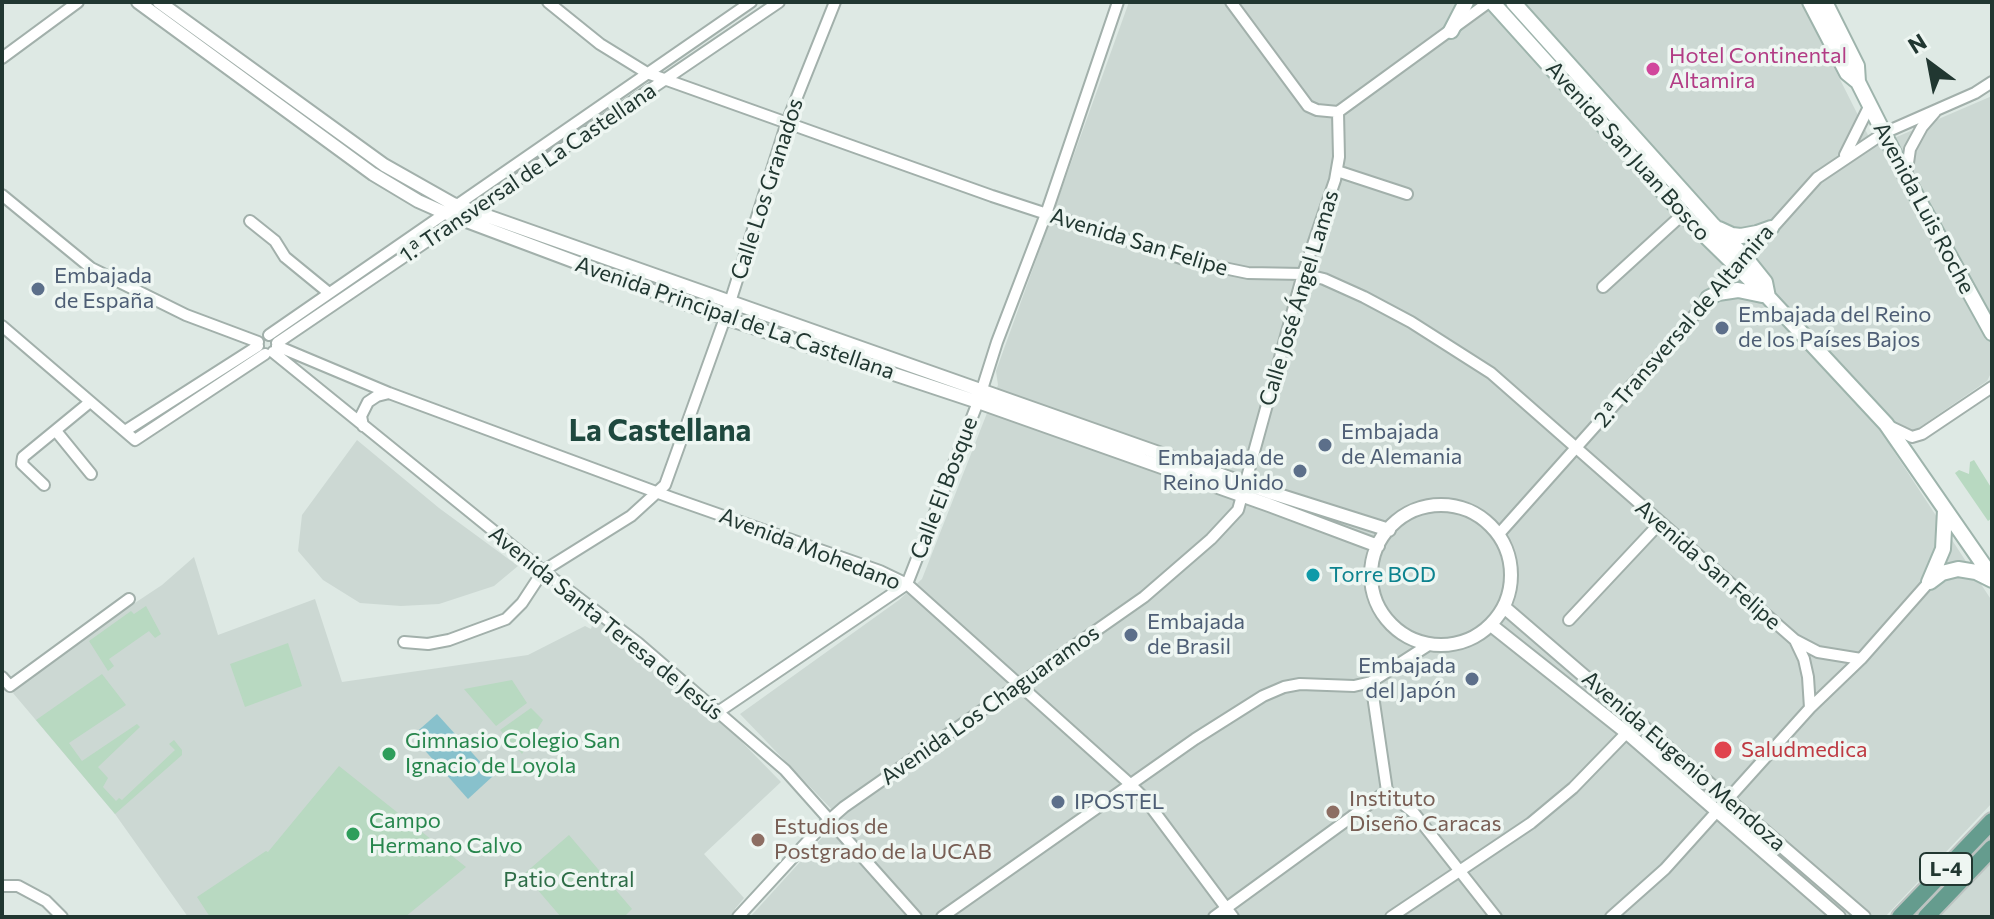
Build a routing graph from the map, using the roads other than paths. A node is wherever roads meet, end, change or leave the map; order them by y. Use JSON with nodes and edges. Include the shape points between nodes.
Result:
{"nodes":[{"id":1,"x":78,"y":2,"type":"edge"},
{"id":2,"x":138,"y":2,"type":"edge"},
{"id":3,"x":159,"y":2,"type":"edge"},
{"id":4,"x":548,"y":2,"type":"edge"},
{"id":5,"x":751,"y":2,"type":"edge"},
{"id":6,"x":779,"y":2,"type":"edge"},
{"id":7,"x":1118,"y":2,"type":"edge"},
{"id":8,"x":1231,"y":2,"type":"edge"},
{"id":9,"x":1466,"y":2,"type":"edge"},
{"id":10,"x":1491,"y":2,"type":"edge"},
{"id":11,"x":1513,"y":2,"type":"edge"},
{"id":12,"x":1526,"y":2,"type":"edge"},
{"id":13,"x":1810,"y":2,"type":"edge"},
{"id":14,"x":1825,"y":2,"type":"edge"},
{"id":15,"x":834,"y":3,"type":"edge"},
{"id":16,"x":1532,"y":24,"type":"junction"},
{"id":17,"x":1451,"y":31,"type":"junction"},
{"id":18,"x":2,"y":58,"type":"edge"},
{"id":19,"x":647,"y":73,"type":"junction"},
{"id":20,"x":664,"y":79,"type":"junction"},
{"id":21,"x":1858,"y":82,"type":"junction"},
{"id":22,"x":1992,"y":82,"type":"edge"},
{"id":23,"x":1870,"y":105,"type":"junction"},
{"id":24,"x":1936,"y":110,"type":"junction"},
{"id":25,"x":1338,"y":112,"type":"junction"},
{"id":26,"x":787,"y":122,"type":"junction"},
{"id":27,"x":1884,"y":133,"type":"junction"},
{"id":28,"x":1844,"y":157,"type":"junction"},
{"id":29,"x":1337,"y":171,"type":"junction"},
{"id":30,"x":1906,"y":177,"type":"junction"},
{"id":31,"x":1407,"y":194,"type":"dead end"},
{"id":32,"x":2,"y":195,"type":"edge"},
{"id":33,"x":471,"y":210,"type":"junction"},
{"id":34,"x":458,"y":212,"type":"junction"},
{"id":35,"x":445,"y":213,"type":"junction"},
{"id":36,"x":1046,"y":214,"type":"junction"},
{"id":37,"x":1683,"y":214,"type":"junction"},
{"id":38,"x":250,"y":221,"type":"dead end"},
{"id":39,"x":1712,"y":224,"type":"junction"},
{"id":40,"x":1771,"y":228,"type":"junction"},
{"id":41,"x":1740,"y":262,"type":"junction"},
{"id":42,"x":1303,"y":274,"type":"junction"},
{"id":43,"x":1603,"y":287,"type":"dead end"},
{"id":44,"x":329,"y":293,"type":"junction"},
{"id":45,"x":1768,"y":297,"type":"junction"},
{"id":46,"x":1708,"y":298,"type":"junction"},
{"id":47,"x":730,"y":302,"type":"junction"},
{"id":48,"x":725,"y":318,"type":"junction"},
{"id":49,"x":2,"y":326,"type":"edge"},
{"id":50,"x":1992,"y":333,"type":"edge"},
{"id":51,"x":268,"y":345,"type":"junction"},
{"id":52,"x":1992,"y":387,"type":"edge"},
{"id":53,"x":982,"y":389,"type":"junction"},
{"id":54,"x":389,"y":393,"type":"junction"},
{"id":55,"x":90,"y":402,"type":"junction"},
{"id":56,"x":978,"y":402,"type":"junction"},
{"id":57,"x":1886,"y":424,"type":"junction"},
{"id":58,"x":363,"y":426,"type":"junction"},
{"id":59,"x":56,"y":431,"type":"junction"},
{"id":60,"x":125,"y":431,"type":"junction"},
{"id":61,"x":1576,"y":450,"type":"junction"},
{"id":62,"x":91,"y":474,"type":"dead end"},
{"id":63,"x":1245,"y":482,"type":"junction"},
{"id":64,"x":44,"y":485,"type":"dead end"},
{"id":65,"x":658,"y":492,"type":"junction"},
{"id":66,"x":1243,"y":496,"type":"junction"},
{"id":67,"x":1945,"y":510,"type":"junction"},
{"id":68,"x":1660,"y":523,"type":"junction"},
{"id":69,"x":1389,"y":530,"type":"junction"},
{"id":70,"x":1498,"y":535,"type":"junction"},
{"id":71,"x":1378,"y":546,"type":"junction"},
{"id":72,"x":543,"y":571,"type":"junction"},
{"id":73,"x":1992,"y":578,"type":"edge"},
{"id":74,"x":1929,"y":582,"type":"junction"},
{"id":75,"x":907,"y":584,"type":"junction"},
{"id":76,"x":129,"y":599,"type":"dead end"},
{"id":77,"x":1504,"y":607,"type":"junction"},
{"id":78,"x":1569,"y":620,"type":"dead end"},
{"id":79,"x":1491,"y":625,"type":"junction"},
{"id":80,"x":1795,"y":640,"type":"junction"},
{"id":81,"x":404,"y":642,"type":"dead end"},
{"id":82,"x":1430,"y":644,"type":"junction"},
{"id":83,"x":1861,"y":659,"type":"junction"},
{"id":84,"x":2,"y":677,"type":"edge"},
{"id":85,"x":1371,"y":682,"type":"junction"},
{"id":86,"x":1019,"y":685,"type":"junction"},
{"id":87,"x":1810,"y":708,"type":"junction"},
{"id":88,"x":718,"y":712,"type":"junction"},
{"id":89,"x":1638,"y":721,"type":"junction"},
{"id":90,"x":1627,"y":733,"type":"junction"},
{"id":91,"x":1130,"y":784,"type":"junction"},
{"id":92,"x":1387,"y":791,"type":"junction"},
{"id":93,"x":1728,"y":798,"type":"junction"},
{"id":94,"x":1717,"y":809,"type":"junction"},
{"id":95,"x":829,"y":819,"type":"junction"},
{"id":96,"x":1992,"y":821,"type":"edge"},
{"id":97,"x":1992,"y":848,"type":"edge"},
{"id":98,"x":1460,"y":870,"type":"junction"},
{"id":99,"x":2,"y":886,"type":"edge"},
{"id":100,"x":1230,"y":912,"type":"edge"},
{"id":101,"x":62,"y":917,"type":"edge"},
{"id":102,"x":738,"y":917,"type":"edge"},
{"id":103,"x":916,"y":917,"type":"edge"},
{"id":104,"x":942,"y":917,"type":"edge"},
{"id":105,"x":1214,"y":917,"type":"edge"},
{"id":106,"x":1391,"y":917,"type":"edge"},
{"id":107,"x":1496,"y":917,"type":"edge"},
{"id":108,"x":1611,"y":917,"type":"edge"},
{"id":109,"x":1839,"y":917,"type":"edge"},
{"id":110,"x":1864,"y":917,"type":"edge"},
{"id":111,"x":1900,"y":917,"type":"edge"},
{"id":112,"x":1926,"y":917,"type":"edge"}],
"edges":[{"from":1,"to":18,"type":"street"},
{"from":2,"to":35,"type":"street","name":"Avenida Principal de La Castellana","via":[[373,174]]},
{"from":3,"to":34,"type":"street","name":"Avenida Principal de La Castellana","via":[[384,165]]},
{"from":4,"to":19,"type":"street","name":"Avenida San Felipe"},
{"from":5,"to":19,"type":"street","name":"1.ª Transversal de La Castellana"},
{"from":6,"to":20,"type":"street","name":"1.ª Transversal de La Castellana"},
{"from":7,"to":36,"type":"street","name":"Calle El Bosque"},
{"from":8,"to":25,"type":"street","via":[[1308,106]]},
{"from":9,"to":17,"type":"main road"},
{"from":10,"to":17,"type":"street"},
{"from":10,"to":37,"type":"main road","name":"Avenida San Juan Bosco"},
{"from":11,"to":16,"type":"main road","name":"Avenida San Juan Bosco"},
{"from":12,"to":16,"type":"main road"},
{"from":13,"to":21,"type":"main road","name":"Avenida Luis Roche","via":[[1847,73]]},
{"from":14,"to":21,"type":"main road","name":"Avenida Luis Roche","via":[[1857,66]]},
{"from":15,"to":26,"type":"street","name":"Calle Los Granados"},
{"from":16,"to":39,"type":"main road","name":"Avenida San Juan Bosco"},
{"from":17,"to":25,"type":"street"},
{"from":19,"to":20,"type":"street","name":"Avenida San Felipe"},
{"from":19,"to":34,"type":"street","name":"1.ª Transversal de La Castellana"},
{"from":20,"to":26,"type":"street","name":"Avenida San Felipe"},
{"from":20,"to":33,"type":"street","name":"1.ª Transversal de La Castellana"},
{"from":21,"to":23,"type":"main road","name":"Avenida Luis Roche"},
{"from":22,"to":24,"type":"street","name":"2.ª Transversal de Altamira"},
{"from":23,"to":27,"type":"main road","name":"Avenida Luis Roche"},
{"from":23,"to":28,"type":"street"},
{"from":24,"to":27,"type":"street","name":"2.ª Transversal de Altamira"},
{"from":24,"to":30,"type":"street","via":[[1910,149]]},
{"from":25,"to":29,"type":"street","name":"Calle José Ángel Lamas"},
{"from":26,"to":36,"type":"street","name":"Avenida San Felipe"},
{"from":26,"to":47,"type":"street","name":"Calle Los Granados"},
{"from":27,"to":28,"type":"street","name":"2.ª Transversal de Altamira"},
{"from":27,"to":30,"type":"main road","name":"Avenida Luis Roche"},
{"from":28,"to":40,"type":"street","name":"2.ª Transversal de Altamira"},
{"from":29,"to":31,"type":"street"},
{"from":29,"to":42,"type":"street","name":"Calle José Ángel Lamas"},
{"from":30,"to":50,"type":"main road","name":"Avenida Luis Roche"},
{"from":32,"to":51,"type":"street","name":"Avenida Mohedano","via":[[91,268],[186,315]]},
{"from":33,"to":34,"type":"street","name":"Avenida Principal de La Castellana"},
{"from":33,"to":47,"type":"street","name":"Avenida Principal de La Castellana"},
{"from":34,"to":35,"type":"street","name":"Avenida Principal de La Castellana"},
{"from":34,"to":48,"type":"street","name":"Avenida Principal de La Castellana"},
{"from":34,"to":51,"type":"street","name":"1.ª Transversal de La Castellana"},
{"from":35,"to":44,"type":"street","name":"1.ª Transversal de La Castellana"},
{"from":36,"to":42,"type":"street","name":"Avenida San Felipe","via":[[1216,268]]},
{"from":36,"to":53,"type":"street","name":"Calle El Bosque"},
{"from":37,"to":41,"type":"main road","name":"Avenida San Juan Bosco"},
{"from":37,"to":43,"type":"street"},
{"from":38,"to":44,"type":"street"},
{"from":39,"to":40,"type":"main road","via":[[1732,235]]},
{"from":39,"to":41,"type":"main road","name":"Avenida San Juan Bosco"},
{"from":40,"to":41,"type":"street","name":"2.ª Transversal de Altamira"},
{"from":41,"to":45,"type":"main road","name":"Avenida San Juan Bosco"},
{"from":41,"to":46,"type":"street","name":"2.ª Transversal de Altamira"},
{"from":42,"to":61,"type":"street","name":"Avenida San Felipe","via":[[1364,297],[1491,373]]},
{"from":42,"to":63,"type":"street","name":"Calle José Ángel Lamas"},
{"from":44,"to":51,"type":"street","name":"1.ª Transversal de La Castellana"},
{"from":45,"to":46,"type":"main road","via":[[1738,290]]},
{"from":45,"to":57,"type":"main road","name":"Avenida San Juan Bosco"},
{"from":46,"to":61,"type":"street","name":"2.ª Transversal de Altamira"},
{"from":47,"to":48,"type":"street","name":"Calle Los Granados"},
{"from":47,"to":53,"type":"street","name":"Avenida Principal de La Castellana"},
{"from":48,"to":56,"type":"street","name":"Avenida Principal de La Castellana"},
{"from":48,"to":65,"type":"street","name":"Calle Los Granados","via":[[670,475]]},
{"from":49,"to":55,"type":"street"},
{"from":51,"to":54,"type":"street","name":"Avenida Mohedano"},
{"from":51,"to":58,"type":"street","name":"Avenida Santa Teresa de Jesús"},
{"from":51,"to":60,"type":"street","name":"1.ª Transversal de La Castellana"},
{"from":51,"to":60,"type":"street","name":"1.ª Transversal de La Castellana","via":[[135,440]]},
{"from":52,"to":57,"type":"street","via":[[1922,434],[1912,437]]},
{"from":53,"to":56,"type":"street","name":"Calle El Bosque"},
{"from":53,"to":63,"type":"street","name":"Avenida Principal de La Castellana"},
{"from":54,"to":58,"type":"street","via":[[368,402]]},
{"from":54,"to":65,"type":"street","name":"Avenida Mohedano"},
{"from":55,"to":59,"type":"street"},
{"from":55,"to":60,"type":"street"},
{"from":56,"to":66,"type":"street","name":"Avenida Principal de La Castellana"},
{"from":56,"to":75,"type":"street","name":"Calle El Bosque"},
{"from":57,"to":67,"type":"main road","name":"Avenida San Juan Bosco"},
{"from":58,"to":72,"type":"street","name":"Avenida Santa Teresa de Jesús"},
{"from":59,"to":62,"type":"street"},
{"from":59,"to":64,"type":"street","via":[[23,457],[22,464]]},
{"from":61,"to":68,"type":"street","name":"Avenida San Felipe"},
{"from":61,"to":70,"type":"street","name":"2.ª Transversal de Altamira"},
{"from":63,"to":66,"type":"street","name":"Calle José Ángel Lamas"},
{"from":63,"to":69,"type":"street","name":"Avenida Principal de La Castellana"},
{"from":65,"to":72,"type":"street","name":"Calle Los Granados","via":[[631,516]]},
{"from":65,"to":75,"type":"street","name":"Avenida Mohedano"},
{"from":66,"to":71,"type":"street","name":"Avenida Principal de La Castellana"},
{"from":66,"to":86,"type":"street","name":"Avenida Los Chaguaramos","via":[[1224,526],[1144,597]]},
{"from":67,"to":73,"type":"main road","name":"Avenida San Juan Bosco"},
{"from":67,"to":74,"type":"main road","via":[[1943,549]]},
{"from":68,"to":78,"type":"street"},
{"from":68,"to":80,"type":"street","name":"Avenida San Felipe"},
{"from":69,"to":70,"type":"street","via":[[1414,511],[1445,506],[1475,514]]},
{"from":69,"to":71,"type":"street"},
{"from":70,"to":77,"type":"street","via":[[1511,575]]},
{"from":71,"to":82,"type":"street","via":[[1371,578],[1380,608],[1401,632]]},
{"from":72,"to":81,"type":"street","name":"Calle Los Granados","via":[[506,619],[449,640]]},
{"from":72,"to":88,"type":"street","name":"Avenida Santa Teresa de Jesús"},
{"from":73,"to":74,"type":"main road","via":[[1950,570]]},
{"from":74,"to":83,"type":"street"},
{"from":75,"to":86,"type":"street","name":"Avenida Mohedano"},
{"from":75,"to":88,"type":"street","name":"Calle El Bosque"},
{"from":76,"to":84,"type":"street","via":[[10,686]]},
{"from":77,"to":79,"type":"street"},
{"from":77,"to":89,"type":"street","name":"Avenida Eugenio Mendoza"},
{"from":79,"to":82,"type":"street","via":[[1463,642]]},
{"from":79,"to":90,"type":"street","name":"Avenida Eugenio Mendoza"},
{"from":80,"to":83,"type":"street","name":"Avenida San Felipe","via":[[1818,652]]},
{"from":80,"to":87,"type":"street","name":"Avenida San Felipe","via":[[1806,668]]},
{"from":82,"to":85,"type":"street"},
{"from":83,"to":87,"type":"street"},
{"from":85,"to":91,"type":"street","via":[[1284,687]]},
{"from":85,"to":92,"type":"street"},
{"from":86,"to":91,"type":"street","name":"Avenida Mohedano"},
{"from":86,"to":95,"type":"street","name":"Avenida Los Chaguaramos"},
{"from":87,"to":93,"type":"street"},
{"from":88,"to":95,"type":"street","name":"Avenida Santa Teresa de Jesús","via":[[785,770]]},
{"from":89,"to":90,"type":"street"},
{"from":89,"to":93,"type":"street","name":"Avenida Eugenio Mendoza"},
{"from":90,"to":94,"type":"street","name":"Avenida Eugenio Mendoza"},
{"from":90,"to":98,"type":"street","via":[[1555,804]]},
{"from":91,"to":100,"type":"street","name":"Avenida Mohedano"},
{"from":91,"to":104,"type":"street"},
{"from":92,"to":98,"type":"street","via":[[1414,813]]},
{"from":92,"to":100,"type":"street"},
{"from":93,"to":94,"type":"street"},
{"from":93,"to":110,"type":"street","name":"Avenida Eugenio Mendoza"},
{"from":94,"to":108,"type":"street","via":[[1665,869]]},
{"from":94,"to":109,"type":"street","name":"Avenida Eugenio Mendoza"},
{"from":95,"to":102,"type":"street","name":"Avenida Los Chaguaramos"},
{"from":95,"to":103,"type":"street","name":"Avenida Santa Teresa de Jesús"},
{"from":96,"to":111,"type":"main road","number":"L-4"},
{"from":97,"to":112,"type":"main road","number":"L-4"},
{"from":98,"to":106,"type":"street"},
{"from":98,"to":107,"type":"street"},
{"from":99,"to":101,"type":"street","via":[[18,886]]},
{"from":100,"to":105,"type":"street"}]}
